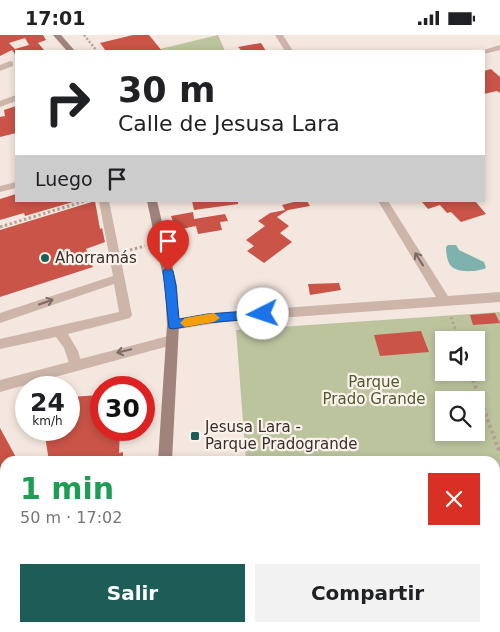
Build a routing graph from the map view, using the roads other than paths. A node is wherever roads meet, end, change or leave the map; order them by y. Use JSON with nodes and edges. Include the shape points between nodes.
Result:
{"nodes":[{"id":1,"x":57,"y":35,"type":"edge"},
{"id":2,"x":279,"y":35,"type":"edge"},
{"id":3,"x":500,"y":47,"type":"edge"},
{"id":4,"x":70,"y":50,"type":"edge"},
{"id":5,"x":288,"y":50,"type":"edge"},
{"id":6,"x":485,"y":52,"type":"edge"},
{"id":7,"x":10,"y":64,"type":"dead end"},
{"id":8,"x":0,"y":68,"type":"edge"},
{"id":9,"x":15,"y":98,"type":"edge"},
{"id":10,"x":0,"y":104,"type":"edge"},
{"id":11,"x":15,"y":185,"type":"edge"},
{"id":12,"x":0,"y":189,"type":"edge"},
{"id":13,"x":104,"y":202,"type":"edge"},
{"id":14,"x":152,"y":202,"type":"edge"},
{"id":15,"x":384,"y":202,"type":"edge"},
{"id":16,"x":119,"y":277,"type":"junction"},
{"id":17,"x":500,"y":297,"type":"edge"},
{"id":18,"x":445,"y":301,"type":"junction"},
{"id":19,"x":0,"y":318,"type":"edge"},
{"id":20,"x":173,"y":325,"type":"junction"},
{"id":21,"x":58,"y":331,"type":"junction"},
{"id":22,"x":172,"y":340,"type":"junction"},
{"id":23,"x":0,"y":344,"type":"edge"},
{"id":24,"x":76,"y":365,"type":"junction"},
{"id":25,"x":0,"y":385,"type":"edge"},
{"id":26,"x":165,"y":456,"type":"edge"}],
"edges":[{"from":1,"to":4,"type":"main road"},
{"from":2,"to":5,"type":"street"},
{"from":3,"to":6,"type":"street"},
{"from":7,"to":8,"type":"street"},
{"from":9,"to":10,"type":"street"},
{"from":11,"to":12,"type":"street"},
{"from":13,"to":16,"type":"street"},
{"from":14,"to":20,"type":"main road","via":[[171,286]]},
{"from":18,"to":15,"type":"street","one_way":true},
{"from":19,"to":16,"type":"street","one_way":true},
{"from":16,"to":21,"type":"street","via":[[126,315]]},
{"from":17,"to":18,"type":"street"},
{"from":18,"to":20,"type":"street","via":[[224,317]]},
{"from":20,"to":22,"type":"main road"},
{"from":21,"to":23,"type":"street"},
{"from":21,"to":24,"type":"street","via":[[73,350]]},
{"from":22,"to":24,"type":"street","one_way":true},
{"from":22,"to":26,"type":"main road"},
{"from":24,"to":25,"type":"street"}]}
